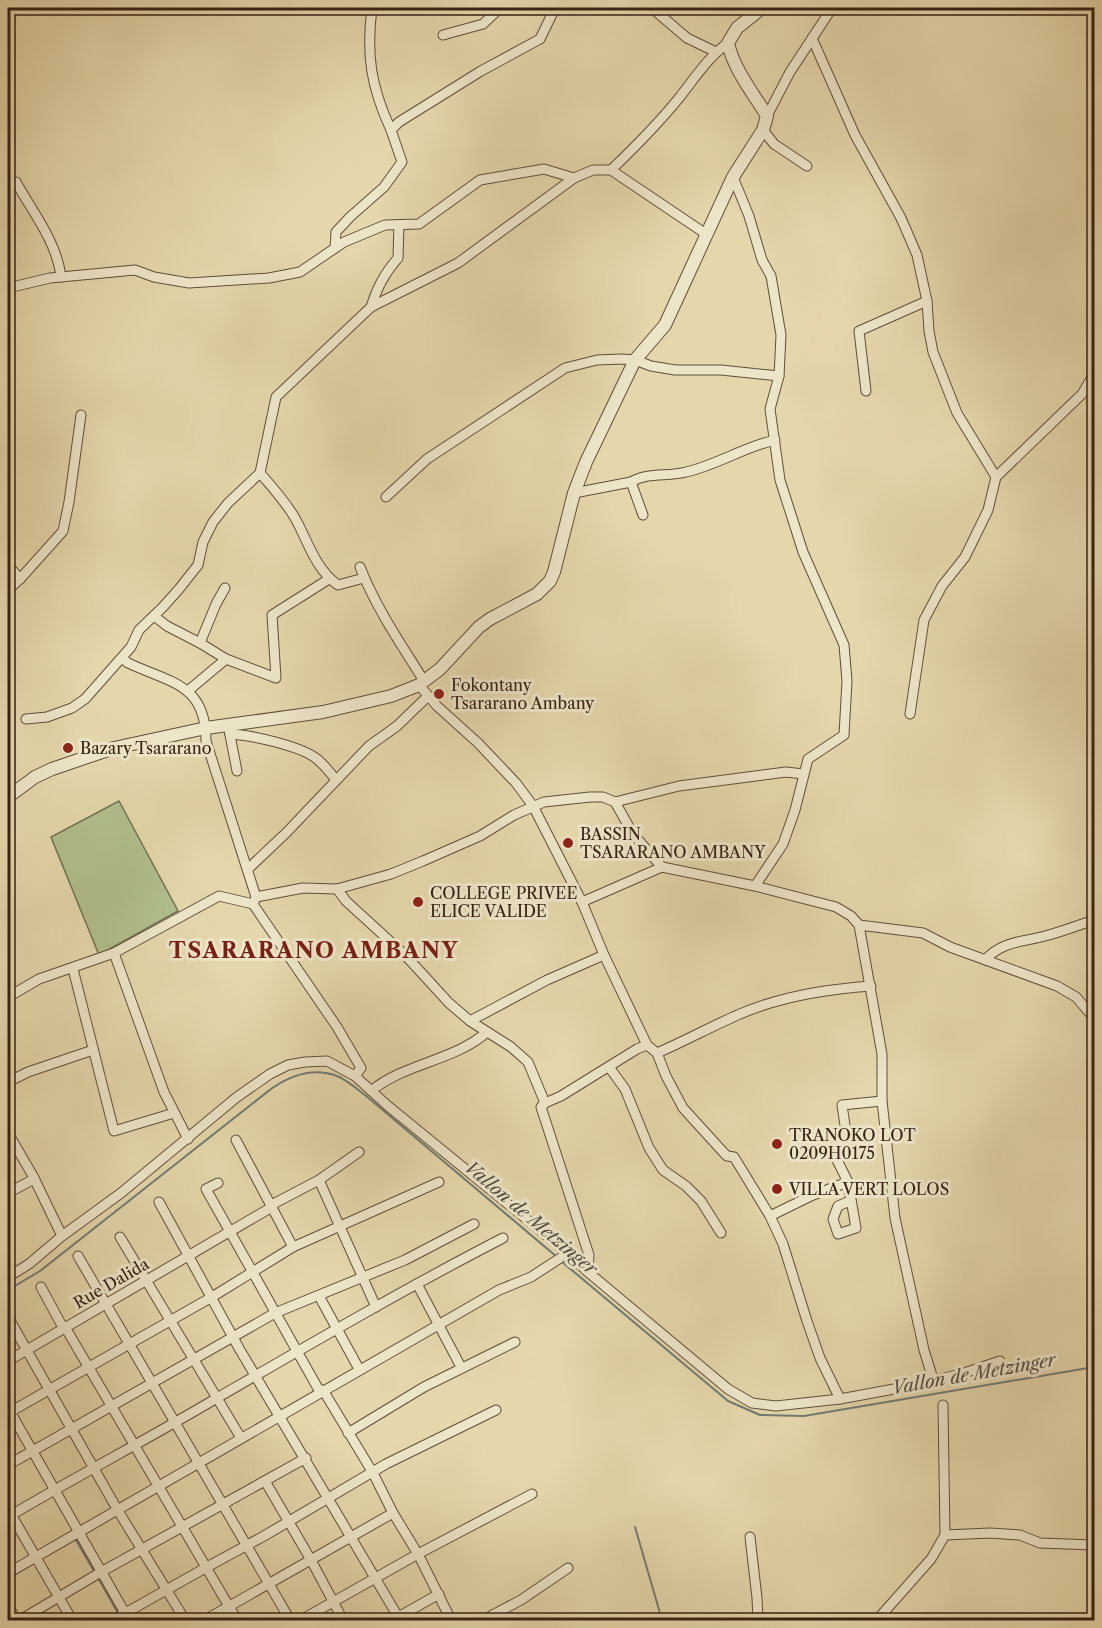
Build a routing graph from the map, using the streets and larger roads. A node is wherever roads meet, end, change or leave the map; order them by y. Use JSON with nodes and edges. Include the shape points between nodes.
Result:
{"nodes":[{"id":1,"x":372,"y":8,"type":"edge"},
{"id":2,"x":500,"y":8,"type":"edge"},
{"id":3,"x":555,"y":8,"type":"edge"},
{"id":4,"x":652,"y":8,"type":"edge"},
{"id":5,"x":759,"y":8,"type":"edge"},
{"id":6,"x":832,"y":8,"type":"edge"},
{"id":7,"x":443,"y":35,"type":"dead end"},
{"id":8,"x":812,"y":38,"type":"junction"},
{"id":9,"x":728,"y":43,"type":"junction"},
{"id":10,"x":716,"y":52,"type":"junction"},
{"id":11,"x":768,"y":116,"type":"junction"},
{"id":12,"x":391,"y":130,"type":"junction"},
{"id":13,"x":763,"y":130,"type":"junction"},
{"id":14,"x":807,"y":166,"type":"dead end"},
{"id":15,"x":611,"y":170,"type":"junction"},
{"id":16,"x":734,"y":177,"type":"junction"},
{"id":17,"x":574,"y":178,"type":"junction"},
{"id":18,"x":8,"y":182,"type":"edge"},
{"id":19,"x":399,"y":225,"type":"junction"},
{"id":20,"x":706,"y":234,"type":"junction"},
{"id":21,"x":335,"y":248,"type":"junction"},
{"id":22,"x":61,"y":277,"type":"junction"},
{"id":23,"x":8,"y":288,"type":"edge"},
{"id":24,"x":927,"y":301,"type":"junction"},
{"id":25,"x":371,"y":308,"type":"junction"},
{"id":26,"x":635,"y":360,"type":"junction"},
{"id":27,"x":1095,"y":374,"type":"edge"},
{"id":28,"x":779,"y":376,"type":"junction"},
{"id":29,"x":866,"y":392,"type":"dead end"},
{"id":30,"x":81,"y":415,"type":"dead end"},
{"id":31,"x":775,"y":440,"type":"junction"},
{"id":32,"x":260,"y":473,"type":"junction"},
{"id":33,"x":996,"y":477,"type":"junction"},
{"id":34,"x":631,"y":482,"type":"junction"},
{"id":35,"x":574,"y":493,"type":"junction"},
{"id":36,"x":386,"y":497,"type":"dead end"},
{"id":37,"x":643,"y":515,"type":"dead end"},
{"id":38,"x":8,"y":565,"type":"edge"},
{"id":39,"x":360,"y":567,"type":"dead end"},
{"id":40,"x":364,"y":578,"type":"junction"},
{"id":41,"x":20,"y":579,"type":"junction"},
{"id":42,"x":329,"y":579,"type":"junction"},
{"id":43,"x":225,"y":588,"type":"dead end"},
{"id":44,"x":8,"y":591,"type":"edge"},
{"id":45,"x":154,"y":616,"type":"junction"},
{"id":46,"x":200,"y":643,"type":"junction"},
{"id":47,"x":122,"y":658,"type":"junction"},
{"id":48,"x":226,"y":659,"type":"junction"},
{"id":49,"x":422,"y":683,"type":"junction"},
{"id":50,"x":189,"y":690,"type":"junction"},
{"id":51,"x":428,"y":696,"type":"junction"},
{"id":52,"x":910,"y":714,"type":"dead end"},
{"id":53,"x":26,"y":719,"type":"dead end"},
{"id":54,"x":206,"y":728,"type":"junction"},
{"id":55,"x":229,"y":729,"type":"junction"},
{"id":56,"x":237,"y":771,"type":"dead end"},
{"id":57,"x":803,"y":774,"type":"junction"},
{"id":58,"x":336,"y":780,"type":"junction"},
{"id":59,"x":8,"y":797,"type":"edge"},
{"id":60,"x":615,"y":802,"type":"junction"},
{"id":61,"x":533,"y":806,"type":"junction"},
{"id":62,"x":662,"y":867,"type":"junction"},
{"id":63,"x":248,"y":869,"type":"junction"},
{"id":64,"x":755,"y":886,"type":"junction"},
{"id":65,"x":338,"y":889,"type":"junction"},
{"id":66,"x":255,"y":900,"type":"junction"},
{"id":67,"x":582,"y":903,"type":"junction"},
{"id":68,"x":1095,"y":920,"type":"edge"},
{"id":69,"x":859,"y":925,"type":"junction"},
{"id":70,"x":114,"y":953,"type":"junction"},
{"id":71,"x":604,"y":955,"type":"junction"},
{"id":72,"x":985,"y":960,"type":"junction"},
{"id":73,"x":73,"y":969,"type":"junction"},
{"id":74,"x":871,"y":986,"type":"junction"},
{"id":75,"x":8,"y":997,"type":"edge"},
{"id":76,"x":1095,"y":1018,"type":"edge"},
{"id":77,"x":470,"y":1021,"type":"junction"},
{"id":78,"x":487,"y":1032,"type":"junction"},
{"id":79,"x":646,"y":1046,"type":"junction"},
{"id":80,"x":93,"y":1050,"type":"junction"},
{"id":81,"x":657,"y":1053,"type":"junction"},
{"id":82,"x":609,"y":1067,"type":"junction"},
{"id":83,"x":355,"y":1076,"type":"junction"},
{"id":84,"x":8,"y":1082,"type":"edge"},
{"id":85,"x":371,"y":1091,"type":"junction"},
{"id":86,"x":882,"y":1101,"type":"junction"},
{"id":87,"x":545,"y":1103,"type":"junction"},
{"id":88,"x":174,"y":1113,"type":"junction"},
{"id":89,"x":8,"y":1133,"type":"edge"},
{"id":90,"x":188,"y":1139,"type":"junction"},
{"id":91,"x":236,"y":1140,"type":"dead end"},
{"id":92,"x":359,"y":1152,"type":"dead end"},
{"id":93,"x":34,"y":1179,"type":"junction"},
{"id":94,"x":319,"y":1180,"type":"junction"},
{"id":95,"x":439,"y":1182,"type":"dead end"},
{"id":96,"x":848,"y":1182,"type":"junction"},
{"id":97,"x":218,"y":1183,"type":"dead end"},
{"id":98,"x":8,"y":1193,"type":"edge"},
{"id":99,"x":850,"y":1201,"type":"dead end"},
{"id":100,"x":159,"y":1202,"type":"dead end"},
{"id":101,"x":272,"y":1207,"type":"junction"},
{"id":102,"x":770,"y":1216,"type":"junction"},
{"id":103,"x":474,"y":1224,"type":"dead end"},
{"id":104,"x":340,"y":1225,"type":"junction"},
{"id":105,"x":230,"y":1232,"type":"junction"},
{"id":106,"x":721,"y":1233,"type":"dead end"},
{"id":107,"x":62,"y":1236,"type":"junction"},
{"id":108,"x":120,"y":1237,"type":"dead end"},
{"id":109,"x":503,"y":1238,"type":"dead end"},
{"id":110,"x":293,"y":1247,"type":"junction"},
{"id":111,"x":568,"y":1253,"type":"junction"},
{"id":112,"x":78,"y":1256,"type":"dead end"},
{"id":113,"x":188,"y":1256,"type":"junction"},
{"id":114,"x":253,"y":1270,"type":"junction"},
{"id":115,"x":588,"y":1272,"type":"junction"},
{"id":116,"x":8,"y":1277,"type":"edge"},
{"id":117,"x":365,"y":1277,"type":"junction"},
{"id":118,"x":147,"y":1280,"type":"junction"},
{"id":119,"x":417,"y":1284,"type":"junction"},
{"id":120,"x":41,"y":1287,"type":"dead end"},
{"id":121,"x":319,"y":1296,"type":"junction"},
{"id":122,"x":212,"y":1297,"type":"junction"},
{"id":123,"x":105,"y":1304,"type":"junction"},
{"id":124,"x":376,"y":1307,"type":"junction"},
{"id":125,"x":275,"y":1313,"type":"junction"},
{"id":126,"x":8,"y":1317,"type":"edge"},
{"id":127,"x":171,"y":1319,"type":"junction"},
{"id":128,"x":438,"y":1324,"type":"junction"},
{"id":129,"x":65,"y":1327,"type":"junction"},
{"id":130,"x":338,"y":1330,"type":"junction"},
{"id":131,"x":233,"y":1336,"type":"junction"},
{"id":132,"x":514,"y":1342,"type":"dead end"},
{"id":133,"x":128,"y":1344,"type":"junction"},
{"id":134,"x":27,"y":1350,"type":"junction"},
{"id":135,"x":296,"y":1352,"type":"junction"},
{"id":136,"x":194,"y":1359,"type":"junction"},
{"id":137,"x":8,"y":1361,"type":"edge"},
{"id":138,"x":1000,"y":1361,"type":"dead end"},
{"id":139,"x":88,"y":1367,"type":"junction"},
{"id":140,"x":461,"y":1367,"type":"junction"},
{"id":141,"x":359,"y":1369,"type":"junction"},
{"id":142,"x":256,"y":1375,"type":"junction"},
{"id":143,"x":933,"y":1379,"type":"junction"},
{"id":144,"x":152,"y":1384,"type":"junction"},
{"id":145,"x":49,"y":1390,"type":"junction"},
{"id":146,"x":321,"y":1391,"type":"junction"},
{"id":147,"x":217,"y":1399,"type":"junction"},
{"id":148,"x":840,"y":1399,"type":"junction"},
{"id":149,"x":943,"y":1405,"type":"dead end"},
{"id":150,"x":111,"y":1406,"type":"junction"},
{"id":151,"x":9,"y":1410,"type":"edge"},
{"id":152,"x":496,"y":1410,"type":"dead end"},
{"id":153,"x":281,"y":1416,"type":"junction"},
{"id":154,"x":175,"y":1423,"type":"junction"},
{"id":155,"x":72,"y":1428,"type":"junction"},
{"id":156,"x":348,"y":1433,"type":"junction"},
{"id":157,"x":241,"y":1438,"type":"junction"},
{"id":158,"x":134,"y":1445,"type":"junction"},
{"id":159,"x":32,"y":1450,"type":"junction"},
{"id":160,"x":306,"y":1458,"type":"junction"},
{"id":161,"x":198,"y":1463,"type":"junction"},
{"id":162,"x":8,"y":1465,"type":"edge"},
{"id":163,"x":94,"y":1468,"type":"junction"},
{"id":164,"x":373,"y":1473,"type":"junction"},
{"id":165,"x":265,"y":1481,"type":"junction"},
{"id":166,"x":159,"y":1485,"type":"junction"},
{"id":167,"x":56,"y":1491,"type":"junction"},
{"id":168,"x":532,"y":1494,"type":"dead end"},
{"id":169,"x":328,"y":1498,"type":"junction"},
{"id":170,"x":222,"y":1505,"type":"junction"},
{"id":171,"x":117,"y":1509,"type":"junction"},
{"id":172,"x":393,"y":1513,"type":"junction"},
{"id":173,"x":9,"y":1514,"type":"edge"},
{"id":174,"x":289,"y":1521,"type":"junction"},
{"id":175,"x":183,"y":1527,"type":"junction"},
{"id":176,"x":78,"y":1532,"type":"junction"},
{"id":177,"x":945,"y":1535,"type":"junction"},
{"id":178,"x":352,"y":1536,"type":"junction"},
{"id":179,"x":750,"y":1537,"type":"dead end"},
{"id":180,"x":246,"y":1545,"type":"junction"},
{"id":181,"x":1095,"y":1545,"type":"edge"},
{"id":182,"x":142,"y":1551,"type":"junction"},
{"id":183,"x":418,"y":1554,"type":"junction"},
{"id":184,"x":35,"y":1557,"type":"junction"},
{"id":185,"x":311,"y":1560,"type":"junction"},
{"id":186,"x":207,"y":1567,"type":"junction"},
{"id":187,"x":568,"y":1568,"type":"dead end"},
{"id":188,"x":101,"y":1572,"type":"junction"},
{"id":189,"x":8,"y":1573,"type":"edge"},
{"id":190,"x":376,"y":1580,"type":"junction"},
{"id":191,"x":269,"y":1584,"type":"junction"},
{"id":192,"x":166,"y":1590,"type":"junction"},
{"id":193,"x":439,"y":1594,"type":"junction"},
{"id":194,"x":59,"y":1598,"type":"junction"},
{"id":195,"x":334,"y":1603,"type":"junction"},
{"id":196,"x":8,"y":1605,"type":"edge"},
{"id":197,"x":229,"y":1607,"type":"junction"},
{"id":198,"x":127,"y":1617,"type":"edge"},
{"id":199,"x":397,"y":1619,"type":"edge"},
{"id":200,"x":18,"y":1620,"type":"edge"},
{"id":201,"x":72,"y":1620,"type":"edge"},
{"id":202,"x":113,"y":1620,"type":"edge"},
{"id":203,"x":185,"y":1620,"type":"edge"},
{"id":204,"x":205,"y":1620,"type":"edge"},
{"id":205,"x":237,"y":1620,"type":"edge"},
{"id":206,"x":290,"y":1620,"type":"edge"},
{"id":207,"x":301,"y":1620,"type":"edge"},
{"id":208,"x":343,"y":1620,"type":"edge"},
{"id":209,"x":451,"y":1620,"type":"edge"},
{"id":210,"x":483,"y":1620,"type":"edge"},
{"id":211,"x":758,"y":1620,"type":"edge"},
{"id":212,"x":877,"y":1620,"type":"edge"}],
"edges":[{"from":1,"to":12,"type":"street","via":[[371,75]]},
{"from":2,"to":7,"type":"street","via":[[483,24]]},
{"from":3,"to":12,"type":"street","via":[[540,39],[481,71]]},
{"from":4,"to":10,"type":"street","via":[[687,38]]},
{"from":5,"to":9,"type":"street","via":[[737,28]]},
{"from":6,"to":8,"type":"street"},
{"from":8,"to":11,"type":"street"},
{"from":8,"to":24,"type":"street","via":[[855,135],[901,218],[917,255]]},
{"from":9,"to":10,"type":"street"},
{"from":9,"to":11,"type":"street","via":[[737,68]]},
{"from":10,"to":15,"type":"street","via":[[641,142]]},
{"from":11,"to":13,"type":"street"},
{"from":12,"to":21,"type":"street","via":[[402,162],[384,187],[336,232]]},
{"from":13,"to":14,"type":"street","via":[[774,144]]},
{"from":13,"to":16,"type":"street"},
{"from":15,"to":17,"type":"street","via":[[593,170]]},
{"from":15,"to":20,"type":"street"},
{"from":16,"to":20,"type":"street"},
{"from":16,"to":28,"type":"street","via":[[771,276],[781,335]]},
{"from":17,"to":19,"type":"street","via":[[544,169],[480,180],[419,224]]},
{"from":17,"to":25,"type":"street","via":[[458,263]]},
{"from":18,"to":22,"type":"street","via":[[16,182],[37,217],[59,259]]},
{"from":19,"to":21,"type":"street","via":[[385,225]]},
{"from":19,"to":25,"type":"street","via":[[398,258],[385,272]]},
{"from":20,"to":26,"type":"street","via":[[664,325]]},
{"from":21,"to":22,"type":"street","via":[[300,272],[269,278],[189,283],[135,270]]},
{"from":22,"to":23,"type":"street"},
{"from":24,"to":29,"type":"street","via":[[859,331]]},
{"from":24,"to":33,"type":"street","via":[[933,352],[945,384],[957,414]]},
{"from":25,"to":32,"type":"street","via":[[276,397]]},
{"from":26,"to":28,"type":"street","via":[[675,370]]},
{"from":26,"to":35,"type":"street"},
{"from":26,"to":36,"type":"street","via":[[597,360],[565,368],[436,452]]},
{"from":27,"to":33,"type":"street","via":[[1082,394]]},
{"from":28,"to":31,"type":"street","via":[[770,409]]},
{"from":30,"to":41,"type":"street","via":[[63,531]]},
{"from":31,"to":34,"type":"street","via":[[687,472],[639,477]]},
{"from":31,"to":57,"type":"street","via":[[780,480],[793,524],[844,645],[844,735],[808,759]]},
{"from":32,"to":42,"type":"street","via":[[285,502]]},
{"from":32,"to":45,"type":"street","via":[[213,522],[198,565]]},
{"from":33,"to":52,"type":"street","via":[[988,510],[965,557],[942,586],[924,620]]},
{"from":34,"to":35,"type":"street"},
{"from":34,"to":37,"type":"street"},
{"from":35,"to":49,"type":"street","via":[[550,581],[537,594],[479,627]]},
{"from":38,"to":41,"type":"street"},
{"from":39,"to":40,"type":"street"},
{"from":40,"to":42,"type":"street","via":[[338,585]]},
{"from":40,"to":49,"type":"street"},
{"from":41,"to":44,"type":"street"},
{"from":42,"to":48,"type":"street","via":[[272,615],[276,678]]},
{"from":43,"to":46,"type":"street"},
{"from":45,"to":46,"type":"street"},
{"from":45,"to":47,"type":"street","via":[[139,630]]},
{"from":46,"to":48,"type":"street"},
{"from":47,"to":50,"type":"street"},
{"from":47,"to":53,"type":"street","via":[[72,708]]},
{"from":48,"to":50,"type":"street"},
{"from":49,"to":51,"type":"street"},
{"from":49,"to":55,"type":"street","via":[[357,705]]},
{"from":50,"to":54,"type":"street","via":[[204,716]]},
{"from":51,"to":58,"type":"street"},
{"from":51,"to":61,"type":"street","via":[[486,751]]},
{"from":54,"to":55,"type":"street"},
{"from":54,"to":59,"type":"street","via":[[90,754],[35,777]]},
{"from":54,"to":63,"type":"street","via":[[206,741]]},
{"from":55,"to":56,"type":"street"},
{"from":55,"to":58,"type":"street","via":[[315,757]]},
{"from":57,"to":60,"type":"street","via":[[786,772],[679,786]]},
{"from":57,"to":64,"type":"street","via":[[783,844]]},
{"from":58,"to":63,"type":"street"},
{"from":60,"to":61,"type":"street","via":[[590,797]]},
{"from":60,"to":62,"type":"street","via":[[633,834]]},
{"from":61,"to":65,"type":"street","via":[[480,836],[423,861]]},
{"from":61,"to":67,"type":"street"},
{"from":62,"to":64,"type":"street"},
{"from":62,"to":67,"type":"street"},
{"from":63,"to":66,"type":"street"},
{"from":64,"to":69,"type":"street","via":[[836,907]]},
{"from":65,"to":66,"type":"street","via":[[303,888]]},
{"from":65,"to":77,"type":"street"},
{"from":66,"to":70,"type":"street","via":[[219,896]]},
{"from":66,"to":83,"type":"street","via":[[361,1068]]},
{"from":67,"to":71,"type":"street"},
{"from":68,"to":72,"type":"street","via":[[1010,942]]},
{"from":69,"to":72,"type":"street","via":[[923,933]]},
{"from":69,"to":74,"type":"street"},
{"from":70,"to":73,"type":"street"},
{"from":70,"to":88,"type":"street"},
{"from":71,"to":77,"type":"street"},
{"from":71,"to":79,"type":"street"},
{"from":72,"to":76,"type":"street","via":[[1057,986],[1076,997]]},
{"from":73,"to":75,"type":"street","via":[[39,979]]},
{"from":73,"to":80,"type":"street"},
{"from":74,"to":81,"type":"street","via":[[841,988],[767,1004]]},
{"from":74,"to":86,"type":"street","via":[[882,1054]]},
{"from":77,"to":78,"type":"street"},
{"from":78,"to":85,"type":"street","via":[[453,1053],[407,1071]]},
{"from":78,"to":87,"type":"street","via":[[528,1062]]},
{"from":79,"to":81,"type":"street"},
{"from":79,"to":82,"type":"street"},
{"from":80,"to":84,"type":"street"},
{"from":80,"to":88,"type":"street","via":[[114,1131]]},
{"from":81,"to":102,"type":"street","via":[[683,1108],[727,1156],[734,1157]]},
{"from":82,"to":87,"type":"street"},
{"from":82,"to":106,"type":"street","via":[[625,1089],[649,1148],[663,1170],[701,1201]]},
{"from":83,"to":85,"type":"street"},
{"from":83,"to":90,"type":"street","via":[[327,1061],[288,1065],[237,1097]]},
{"from":85,"to":111,"type":"street"},
{"from":86,"to":96,"type":"street","via":[[842,1105],[846,1132],[834,1148]]},
{"from":86,"to":143,"type":"street","via":[[895,1218]]},
{"from":87,"to":115,"type":"street","via":[[541,1107],[589,1255]]},
{"from":88,"to":90,"type":"street"},
{"from":89,"to":93,"type":"street"},
{"from":90,"to":107,"type":"street"},
{"from":91,"to":101,"type":"street"},
{"from":92,"to":94,"type":"street","name":"Rue Dalida"},
{"from":93,"to":98,"type":"street"},
{"from":93,"to":107,"type":"street"},
{"from":94,"to":101,"type":"street","name":"Rue Dalida"},
{"from":94,"to":104,"type":"street"},
{"from":95,"to":104,"type":"street"},
{"from":96,"to":99,"type":"street"},
{"from":96,"to":102,"type":"street"},
{"from":97,"to":105,"type":"street","via":[[206,1189]]},
{"from":100,"to":113,"type":"street"},
{"from":101,"to":105,"type":"street","name":"Rue Dalida"},
{"from":101,"to":110,"type":"street"},
{"from":102,"to":148,"type":"street","via":[[820,1358]]},
{"from":103,"to":117,"type":"street"},
{"from":104,"to":110,"type":"street"},
{"from":104,"to":117,"type":"street"},
{"from":105,"to":113,"type":"street","name":"Rue Dalida"},
{"from":105,"to":114,"type":"street"},
{"from":107,"to":116,"type":"street"},
{"from":108,"to":118,"type":"street"},
{"from":109,"to":119,"type":"street"},
{"from":110,"to":114,"type":"street"},
{"from":111,"to":115,"type":"street"},
{"from":111,"to":128,"type":"street","via":[[531,1277]]},
{"from":112,"to":123,"type":"street"},
{"from":113,"to":118,"type":"street","name":"Rue Dalida"},
{"from":113,"to":122,"type":"street"},
{"from":114,"to":122,"type":"street"},
{"from":114,"to":125,"type":"street"},
{"from":115,"to":148,"type":"street","via":[[728,1389],[752,1403],[776,1406]]},
{"from":117,"to":121,"type":"street"},
{"from":117,"to":124,"type":"street"},
{"from":118,"to":123,"type":"street","name":"Rue Dalida"},
{"from":118,"to":127,"type":"street"},
{"from":119,"to":124,"type":"street"},
{"from":119,"to":128,"type":"street"},
{"from":120,"to":129,"type":"street"},
{"from":121,"to":125,"type":"street"},
{"from":121,"to":130,"type":"street"},
{"from":122,"to":127,"type":"street"},
{"from":122,"to":131,"type":"street"},
{"from":123,"to":129,"type":"street","name":"Rue Dalida"},
{"from":123,"to":133,"type":"street"},
{"from":124,"to":130,"type":"street"},
{"from":125,"to":131,"type":"street"},
{"from":125,"to":135,"type":"street"},
{"from":126,"to":134,"type":"street"},
{"from":127,"to":133,"type":"street"},
{"from":127,"to":136,"type":"street"},
{"from":128,"to":140,"type":"street"},
{"from":128,"to":141,"type":"street"},
{"from":129,"to":134,"type":"street","name":"Rue Dalida"},
{"from":129,"to":139,"type":"street"},
{"from":130,"to":135,"type":"street"},
{"from":130,"to":141,"type":"street"},
{"from":131,"to":136,"type":"street"},
{"from":131,"to":142,"type":"street"},
{"from":132,"to":140,"type":"street"},
{"from":133,"to":139,"type":"street"},
{"from":133,"to":144,"type":"street"},
{"from":134,"to":137,"type":"street","name":"Rue Dalida"},
{"from":134,"to":145,"type":"street"},
{"from":135,"to":142,"type":"street"},
{"from":135,"to":146,"type":"street"},
{"from":136,"to":144,"type":"street"},
{"from":136,"to":147,"type":"street"},
{"from":138,"to":143,"type":"street"},
{"from":139,"to":145,"type":"street"},
{"from":139,"to":150,"type":"street"},
{"from":140,"to":156,"type":"street"},
{"from":141,"to":146,"type":"street"},
{"from":142,"to":147,"type":"street"},
{"from":142,"to":153,"type":"street"},
{"from":143,"to":148,"type":"street"},
{"from":144,"to":150,"type":"street"},
{"from":144,"to":154,"type":"street"},
{"from":145,"to":151,"type":"street"},
{"from":145,"to":155,"type":"street"},
{"from":146,"to":153,"type":"street"},
{"from":146,"to":156,"type":"street"},
{"from":147,"to":154,"type":"street"},
{"from":147,"to":157,"type":"street"},
{"from":149,"to":177,"type":"street"},
{"from":150,"to":155,"type":"street"},
{"from":150,"to":158,"type":"street"},
{"from":151,"to":159,"type":"street"},
{"from":152,"to":164,"type":"street"},
{"from":153,"to":157,"type":"street"},
{"from":153,"to":160,"type":"street"},
{"from":154,"to":158,"type":"street"},
{"from":154,"to":161,"type":"street"},
{"from":155,"to":159,"type":"street"},
{"from":155,"to":163,"type":"street"},
{"from":156,"to":164,"type":"street"},
{"from":157,"to":161,"type":"street"},
{"from":158,"to":163,"type":"street"},
{"from":158,"to":166,"type":"street"},
{"from":159,"to":162,"type":"street"},
{"from":159,"to":167,"type":"street"},
{"from":160,"to":165,"type":"street"},
{"from":160,"to":169,"type":"street"},
{"from":161,"to":166,"type":"street"},
{"from":161,"to":170,"type":"street"},
{"from":163,"to":167,"type":"street"},
{"from":163,"to":171,"type":"street"},
{"from":164,"to":169,"type":"street"},
{"from":164,"to":172,"type":"street"},
{"from":165,"to":170,"type":"street"},
{"from":165,"to":174,"type":"street"},
{"from":166,"to":171,"type":"street"},
{"from":166,"to":175,"type":"street"},
{"from":167,"to":173,"type":"street"},
{"from":167,"to":176,"type":"street"},
{"from":168,"to":183,"type":"street"},
{"from":169,"to":174,"type":"street"},
{"from":169,"to":178,"type":"street"},
{"from":170,"to":175,"type":"street"},
{"from":170,"to":180,"type":"street"},
{"from":171,"to":176,"type":"street"},
{"from":171,"to":182,"type":"street"},
{"from":172,"to":178,"type":"street"},
{"from":172,"to":183,"type":"street"},
{"from":173,"to":184,"type":"street"},
{"from":174,"to":180,"type":"street"},
{"from":174,"to":185,"type":"street"},
{"from":175,"to":182,"type":"street"},
{"from":175,"to":186,"type":"street"},
{"from":176,"to":184,"type":"street"},
{"from":176,"to":188,"type":"street"},
{"from":177,"to":181,"type":"street","via":[[990,1533],[1020,1535],[1040,1543]]},
{"from":177,"to":212,"type":"street","via":[[936,1552]]},
{"from":178,"to":185,"type":"street"},
{"from":178,"to":190,"type":"street"},
{"from":179,"to":211,"type":"street"},
{"from":180,"to":186,"type":"street"},
{"from":180,"to":191,"type":"street"},
{"from":182,"to":188,"type":"street"},
{"from":182,"to":192,"type":"street"},
{"from":183,"to":190,"type":"street"},
{"from":183,"to":193,"type":"street"},
{"from":184,"to":189,"type":"street"},
{"from":184,"to":194,"type":"street"},
{"from":185,"to":191,"type":"street"},
{"from":185,"to":195,"type":"street"},
{"from":186,"to":192,"type":"street"},
{"from":186,"to":197,"type":"street"},
{"from":187,"to":210,"type":"street"},
{"from":188,"to":194,"type":"street"},
{"from":188,"to":198,"type":"street"},
{"from":190,"to":195,"type":"street"},
{"from":190,"to":199,"type":"street"},
{"from":191,"to":197,"type":"street"},
{"from":191,"to":206,"type":"street"},
{"from":192,"to":198,"type":"street"},
{"from":192,"to":203,"type":"street"},
{"from":193,"to":199,"type":"street"},
{"from":193,"to":209,"type":"street"},
{"from":194,"to":200,"type":"street"},
{"from":194,"to":201,"type":"street"},
{"from":195,"to":207,"type":"street"},
{"from":195,"to":208,"type":"street"},
{"from":196,"to":200,"type":"street"},
{"from":197,"to":204,"type":"street"},
{"from":197,"to":205,"type":"street"},
{"from":198,"to":202,"type":"street"}]}
